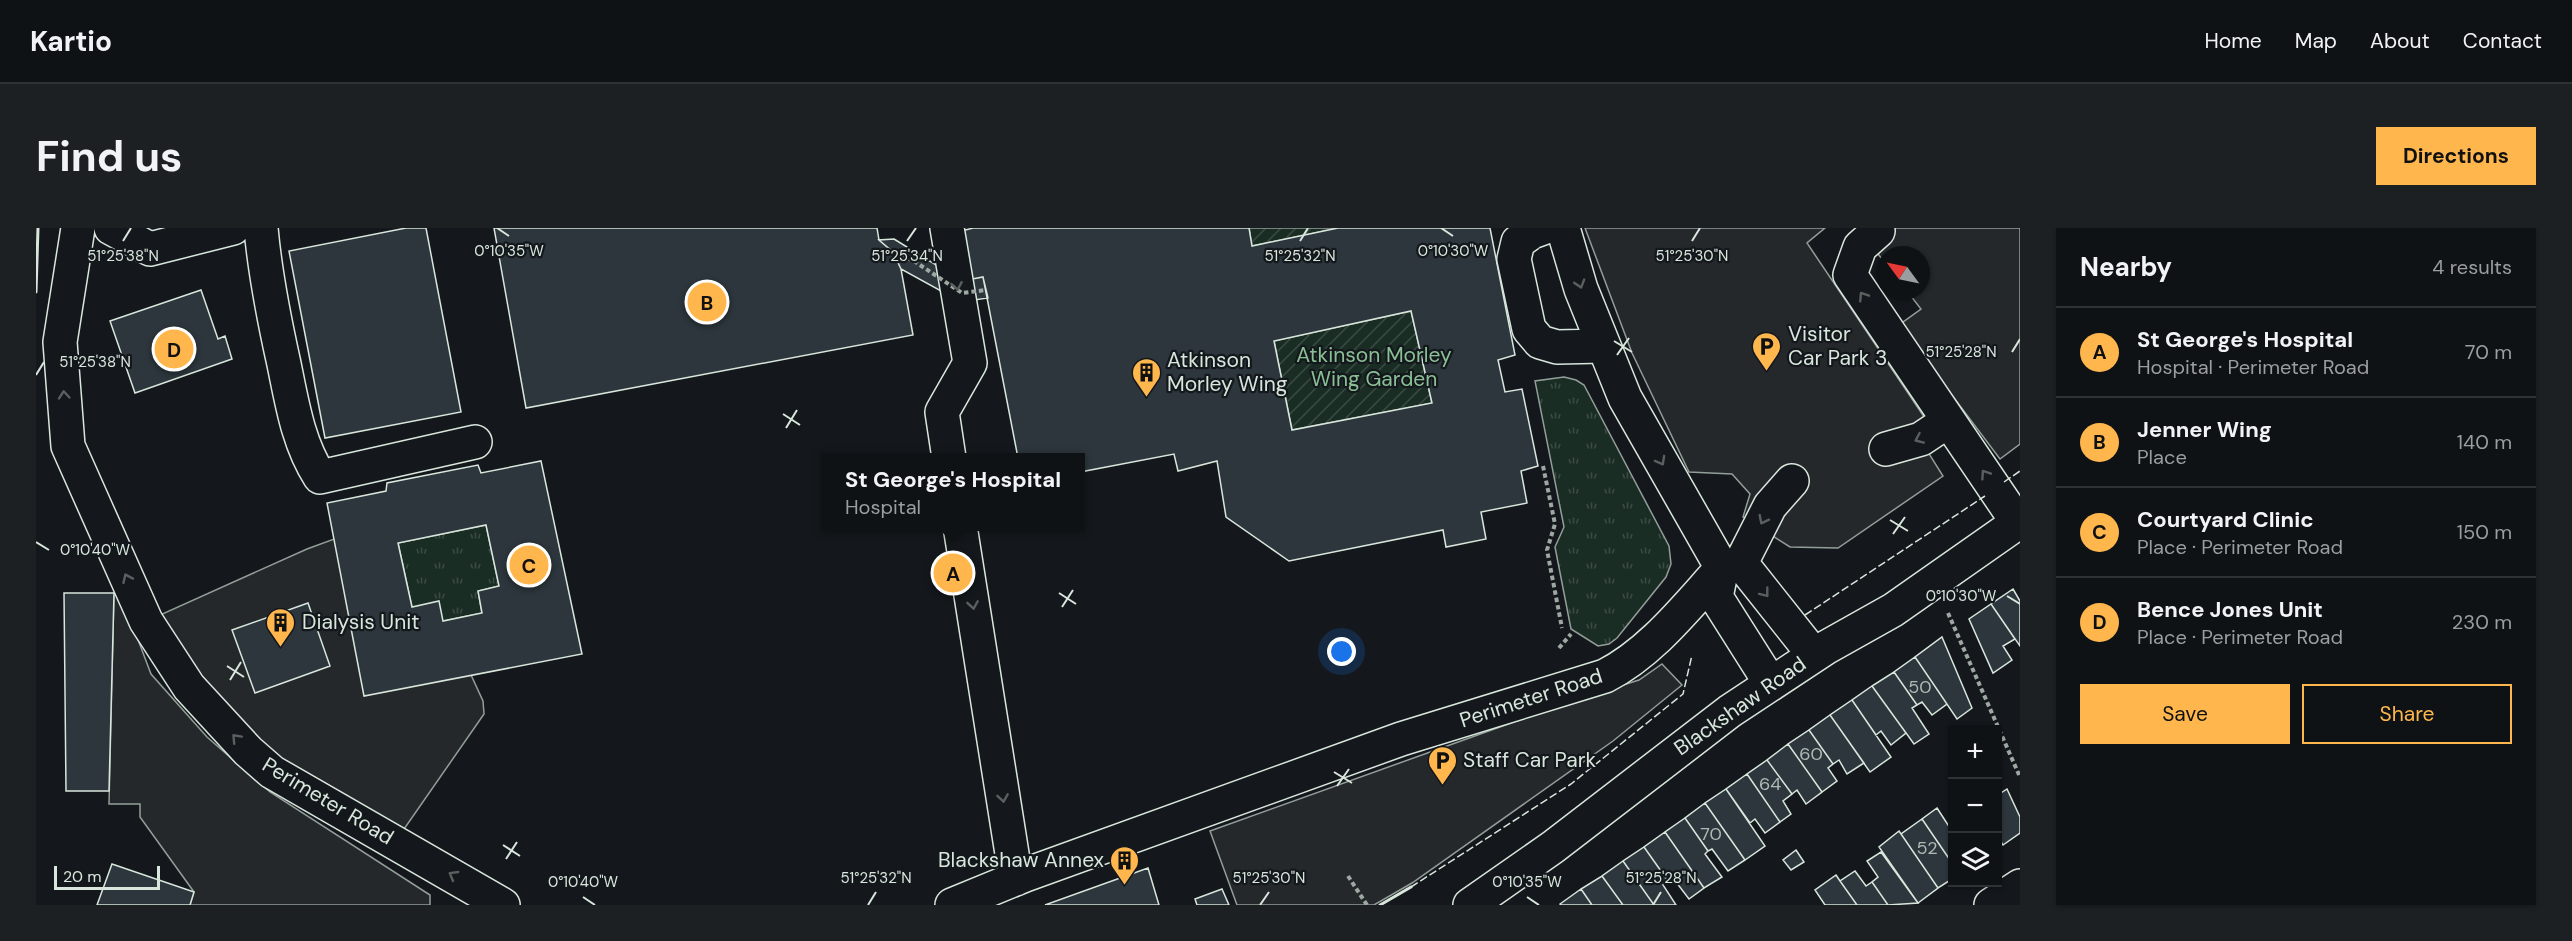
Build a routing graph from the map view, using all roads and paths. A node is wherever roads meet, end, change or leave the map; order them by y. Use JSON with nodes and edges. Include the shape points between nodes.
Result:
{"nodes":[{"id":1,"x":78,"y":228,"type":"edge"},
{"id":2,"x":111,"y":228,"type":"edge"},
{"id":3,"x":233,"y":228,"type":"edge"},
{"id":4,"x":261,"y":228,"type":"edge"},
{"id":5,"x":947,"y":228,"type":"edge"},
{"id":6,"x":1543,"y":228,"type":"edge"},
{"id":7,"x":1563,"y":228,"type":"edge"},
{"id":8,"x":1878,"y":231,"type":"dead end"},
{"id":9,"x":893,"y":252,"type":"dead end"},
{"id":10,"x":986,"y":290,"type":"dead end"},
{"id":11,"x":1603,"y":346,"type":"junction"},
{"id":12,"x":1948,"y":421,"type":"junction"},
{"id":13,"x":475,"y":441,"type":"dead end"},
{"id":14,"x":1886,"y":449,"type":"dead end"},
{"id":15,"x":948,"y":453,"type":"edge"},
{"id":16,"x":1543,"y":466,"type":"dead end"},
{"id":17,"x":1792,"y":482,"type":"dead end"},
{"id":18,"x":2019,"y":522,"type":"edge"},
{"id":19,"x":961,"y":531,"type":"edge"},
{"id":20,"x":1732,"y":565,"type":"junction"},
{"id":21,"x":1929,"y":585,"type":"junction"},
{"id":22,"x":1562,"y":628,"type":"dead end"},
{"id":23,"x":1571,"y":634,"type":"dead end"},
{"id":24,"x":1559,"y":648,"type":"dead end"},
{"id":25,"x":1814,"y":656,"type":"junction"},
{"id":26,"x":1771,"y":684,"type":"junction"},
{"id":27,"x":2020,"y":777,"type":"edge"},
{"id":28,"x":1348,"y":876,"type":"dead end"},
{"id":29,"x":1016,"y":879,"type":"junction"},
{"id":30,"x":2020,"y":886,"type":"edge"},
{"id":31,"x":503,"y":905,"type":"edge"},
{"id":32,"x":952,"y":905,"type":"edge"},
{"id":33,"x":1367,"y":905,"type":"edge"},
{"id":34,"x":1470,"y":905,"type":"edge"},
{"id":35,"x":1991,"y":905,"type":"edge"}],
"edges":[{"from":31,"to":1,"type":"street","name":"Perimeter Road","one_way":true,"via":[[272,772],[189,687],[146,621],[68,446],[60,342]]},
{"from":2,"to":3,"type":"street","via":[[150,249]]},
{"from":4,"to":13,"type":"street","via":[[264,271],[299,434],[320,477]]},
{"from":5,"to":15,"type":"street","one_way":true,"via":[[970,363],[942,412]]},
{"from":6,"to":11,"type":"street","via":[[1518,242],[1514,258],[1529,329],[1540,342],[1557,347]]},
{"from":7,"to":11,"type":"street","one_way":true},
{"from":12,"to":8,"type":"street","one_way":true,"via":[[1850,275],[1860,247]]},
{"from":9,"to":10,"type":"path","bridge":true,"via":[[962,293]]},
{"from":11,"to":20,"type":"street","one_way":true,"via":[[1625,398]]},
{"from":12,"to":14,"type":"street","one_way":true,"via":[[1921,440]]},
{"from":18,"to":12,"type":"street","one_way":true},
{"from":16,"to":22,"type":"path","via":[[1555,524],[1547,550]]},
{"from":17,"to":20,"type":"street","one_way":true,"via":[[1770,506]]},
{"from":18,"to":21,"type":"street","name":"Blackshaw Road"},
{"from":19,"to":29,"type":"street","one_way":true},
{"from":20,"to":25,"type":"street","one_way":true},
{"from":20,"to":26,"type":"street","via":[[1716,597]]},
{"from":20,"to":29,"type":"street","name":"Perimeter Road","via":[[1628,664],[1605,676],[1401,739]]},
{"from":21,"to":25,"type":"street","name":"Blackshaw Road"},
{"from":21,"to":27,"type":"path","via":[[1947,611]]},
{"from":23,"to":24,"type":"path"},
{"from":25,"to":26,"type":"street","name":"Blackshaw Road"},
{"from":26,"to":34,"type":"street","name":"Blackshaw Road"},
{"from":28,"to":33,"type":"path"},
{"from":29,"to":32,"type":"street","name":"Perimeter Road"},
{"from":30,"to":35,"type":"street"}]}
